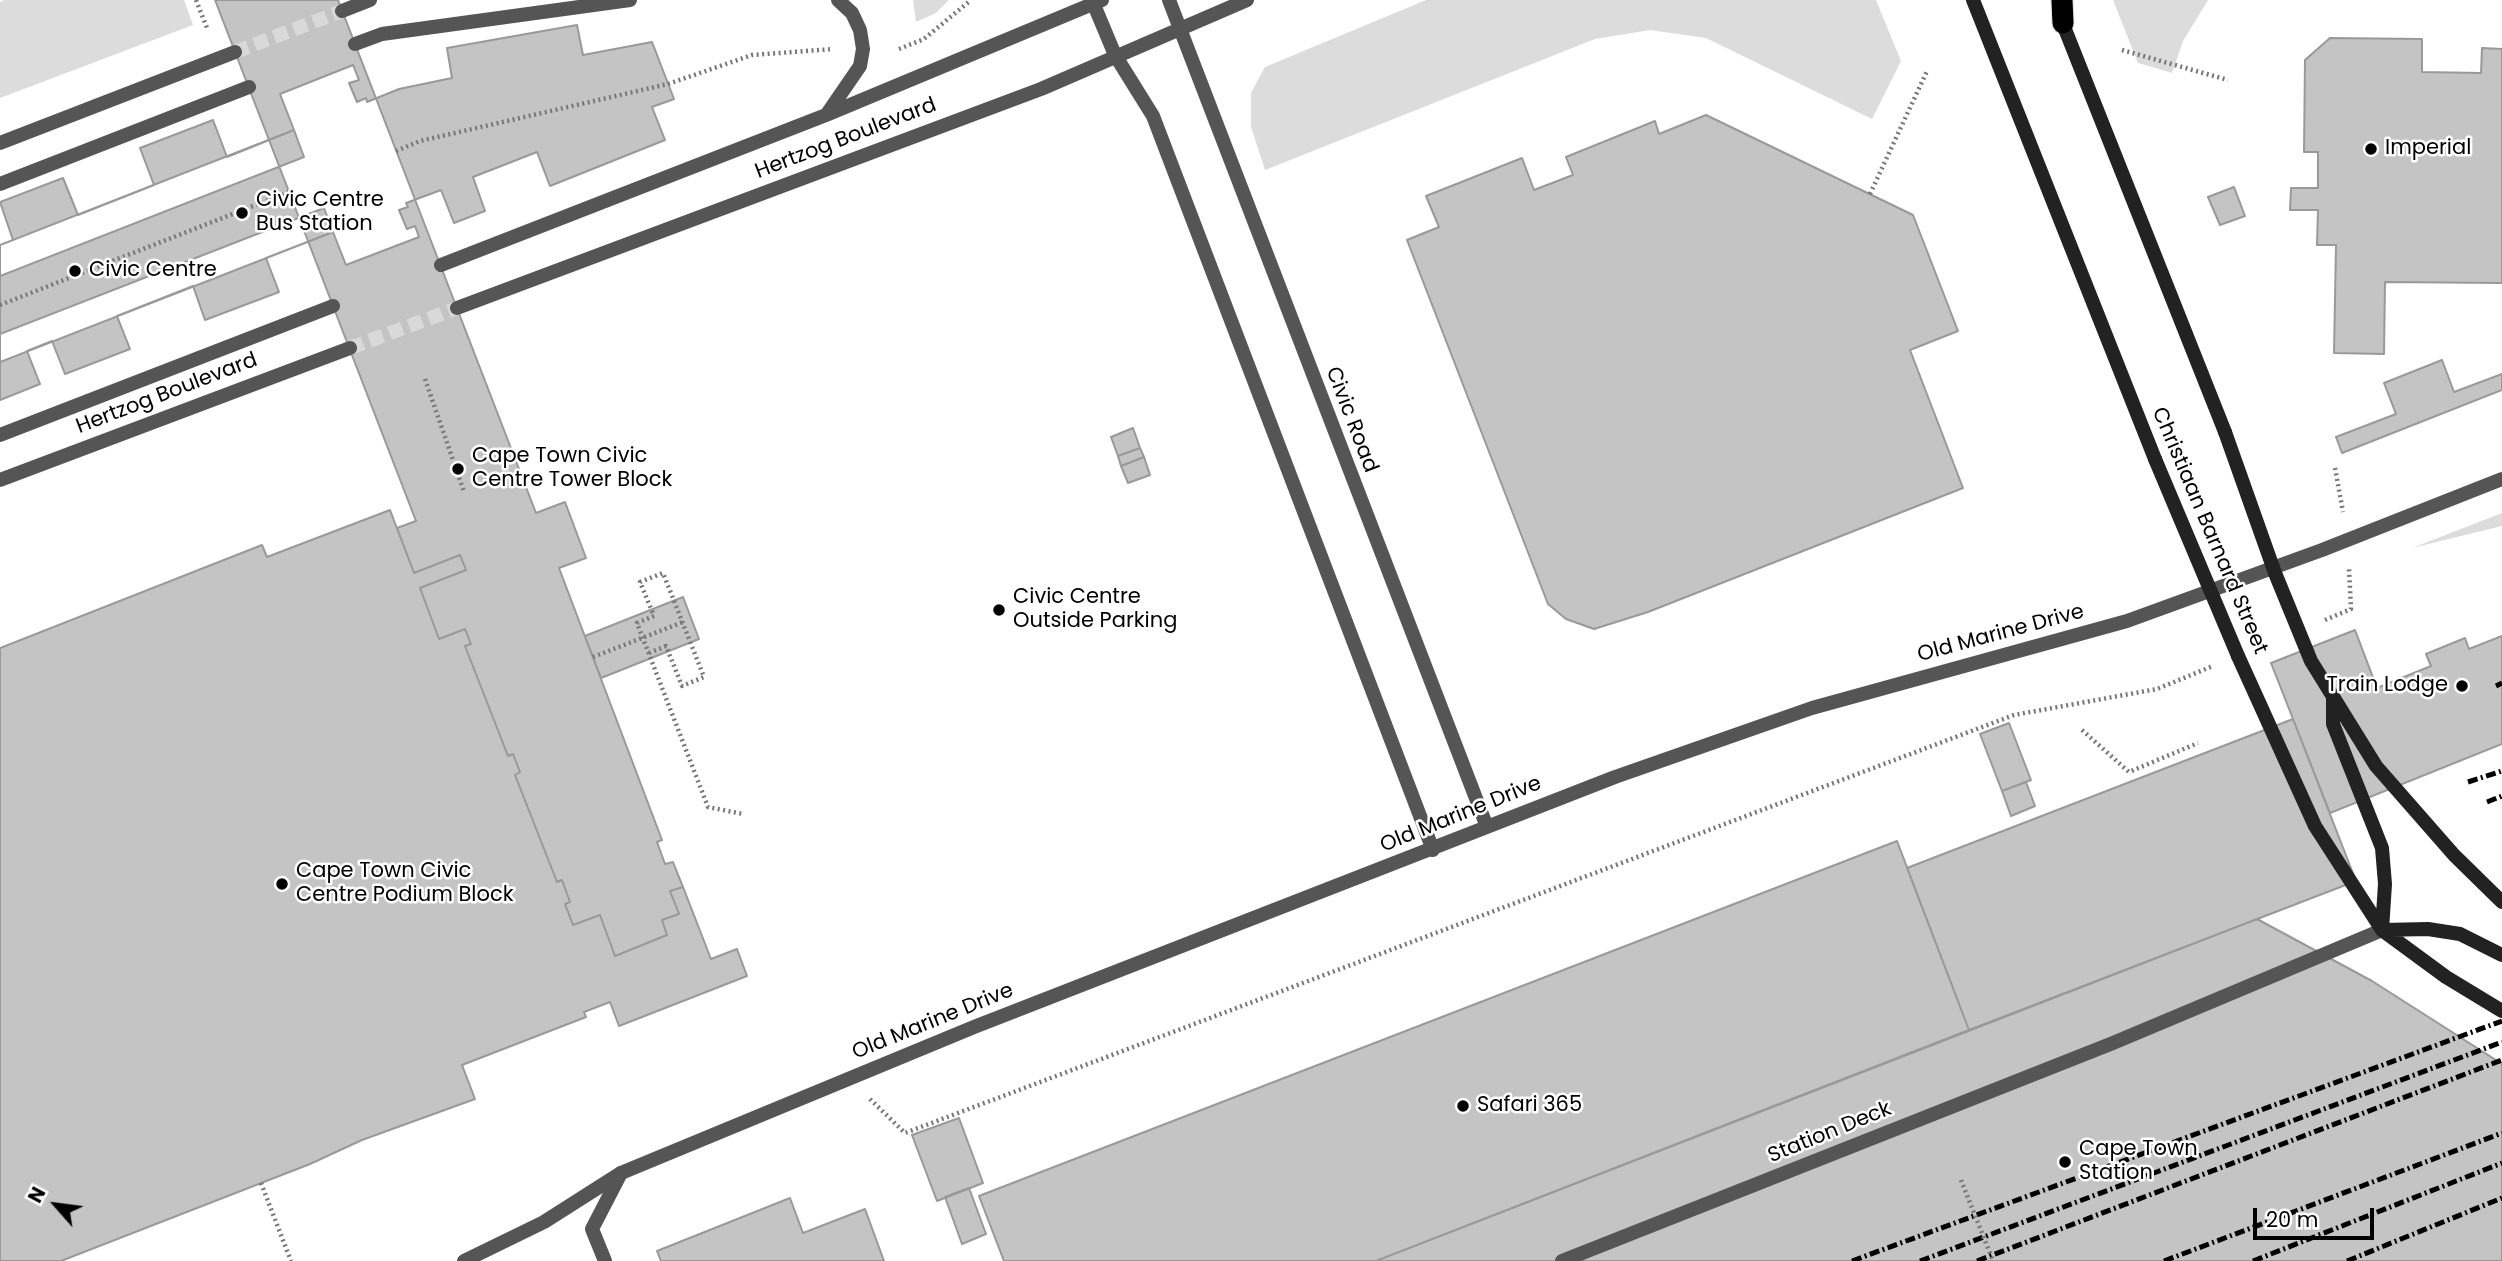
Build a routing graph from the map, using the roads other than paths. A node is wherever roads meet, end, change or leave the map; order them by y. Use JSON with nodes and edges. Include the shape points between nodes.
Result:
{"nodes":[{"id":1,"x":370,"y":0,"type":"edge"},
{"id":2,"x":630,"y":0,"type":"edge"},
{"id":3,"x":838,"y":0,"type":"edge"},
{"id":4,"x":1169,"y":0,"type":"edge"},
{"id":5,"x":1247,"y":0,"type":"edge"},
{"id":6,"x":1973,"y":0,"type":"edge"},
{"id":7,"x":2054,"y":0,"type":"edge"},
{"id":8,"x":2062,"y":0,"type":"edge"},
{"id":9,"x":1096,"y":1,"type":"edge"},
{"id":10,"x":342,"y":11,"type":"tunnel mouth"},
{"id":11,"x":2063,"y":23,"type":"junction"},
{"id":12,"x":1180,"y":27,"type":"junction"},
{"id":13,"x":355,"y":44,"type":"dead end"},
{"id":14,"x":235,"y":52,"type":"tunnel mouth"},
{"id":15,"x":1115,"y":55,"type":"junction"},
{"id":16,"x":249,"y":86,"type":"dead end"},
{"id":17,"x":826,"y":115,"type":"junction"},
{"id":18,"x":0,"y":143,"type":"edge"},
{"id":19,"x":0,"y":184,"type":"edge"},
{"id":20,"x":441,"y":265,"type":"dead end"},
{"id":21,"x":333,"y":306,"type":"dead end"},
{"id":22,"x":457,"y":308,"type":"tunnel mouth"},
{"id":23,"x":350,"y":348,"type":"tunnel mouth"},
{"id":24,"x":0,"y":435,"type":"edge"},
{"id":25,"x":2502,"y":479,"type":"edge"},
{"id":26,"x":0,"y":480,"type":"edge"},
{"id":27,"x":2333,"y":696,"type":"junction"},
{"id":28,"x":1487,"y":827,"type":"junction"},
{"id":29,"x":1433,"y":849,"type":"junction"},
{"id":30,"x":2502,"y":902,"type":"edge"},
{"id":31,"x":2382,"y":930,"type":"junction"},
{"id":32,"x":2502,"y":955,"type":"edge"},
{"id":33,"x":2502,"y":1011,"type":"edge"},
{"id":34,"x":621,"y":1173,"type":"junction"},
{"id":35,"x":464,"y":1261,"type":"edge"},
{"id":36,"x":605,"y":1261,"type":"edge"},
{"id":37,"x":1563,"y":1261,"type":"edge"}],
"edges":[{"from":1,"to":10,"type":"street"},
{"from":2,"to":13,"type":"street","via":[[382,34]]},
{"from":3,"to":17,"type":"street","via":[[852,13],[863,49],[860,66]]},
{"from":4,"to":12,"type":"street","name":"Civic Road"},
{"from":5,"to":12,"type":"street","name":"Hertzog Boulevard"},
{"from":6,"to":31,"type":"main road","name":"Christiaan Barnard Street","bridge":true,"via":[[2238,656],[2315,826]]},
{"from":7,"to":11,"type":"main road","name":"Christiaan Barnard Street"},
{"from":8,"to":11,"type":"highway"},
{"from":9,"to":15,"type":"street"},
{"from":9,"to":17,"type":"street"},
{"from":11,"to":27,"type":"main road","name":"Christiaan Barnard Street","bridge":true,"via":[[2225,432],[2294,622],[2311,662]]},
{"from":12,"to":15,"type":"street","name":"Hertzog Boulevard"},
{"from":12,"to":28,"type":"street","name":"Civic Road"},
{"from":14,"to":18,"type":"street"},
{"from":15,"to":22,"type":"street","name":"Hertzog Boulevard","via":[[1041,89]]},
{"from":15,"to":29,"type":"street","via":[[1153,116]]},
{"from":16,"to":19,"type":"street"},
{"from":17,"to":20,"type":"street"},
{"from":21,"to":24,"type":"street"},
{"from":23,"to":26,"type":"street","name":"Hertzog Boulevard"},
{"from":25,"to":28,"type":"street","name":"Old Marine Drive","via":[[2127,621],[1812,708]]},
{"from":27,"to":30,"type":"main road","name":"Christiaan Barnard Street","bridge":true,"via":[[2376,766]]},
{"from":27,"to":31,"type":"main road","via":[[2333,724],[2382,848]]},
{"from":28,"to":29,"type":"street","name":"Old Marine Drive"},
{"from":29,"to":34,"type":"street","name":"Old Marine Drive","via":[[848,1078]]},
{"from":31,"to":32,"type":"main road","via":[[2460,934]]},
{"from":31,"to":33,"type":"main road","name":"Christiaan Barnard Street"},
{"from":31,"to":37,"type":"street","name":"Station Deck","via":[[2113,1043]]},
{"from":34,"to":35,"type":"street","name":"Old Marine Drive","via":[[544,1222]]},
{"from":34,"to":36,"type":"street","via":[[592,1229]]}]}
